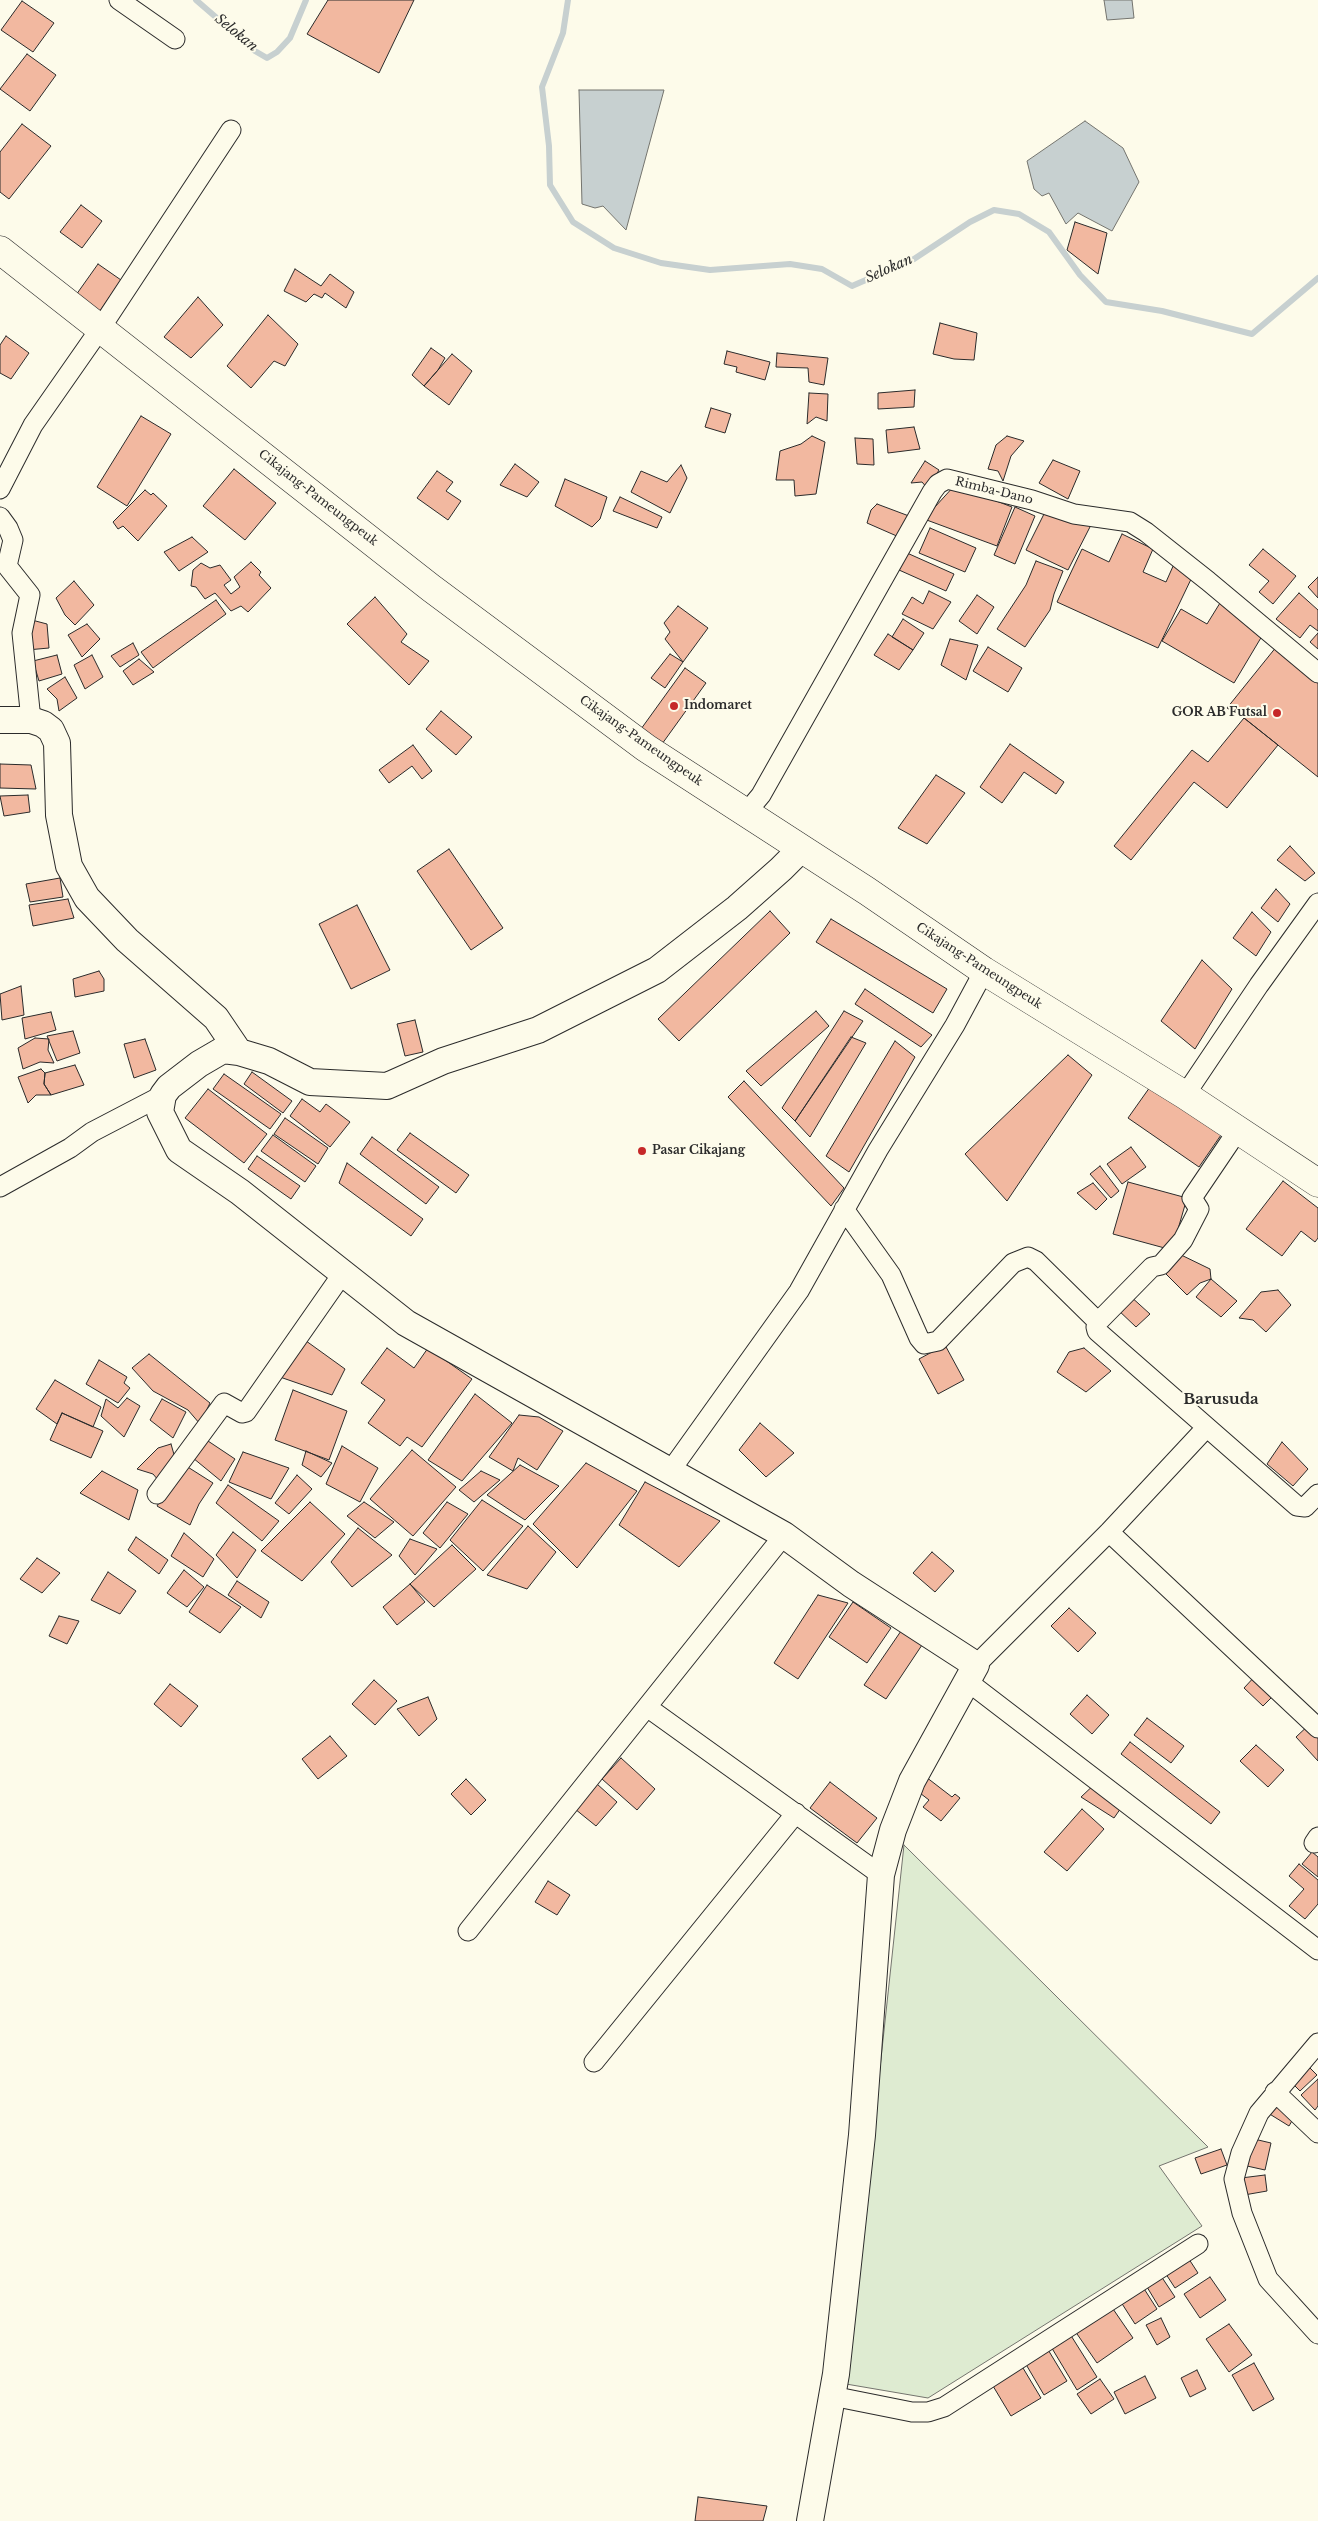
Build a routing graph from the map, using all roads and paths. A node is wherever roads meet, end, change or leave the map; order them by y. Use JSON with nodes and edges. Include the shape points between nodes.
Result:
{"nodes":[{"id":1,"x":119,"y":0,"type":"edge"},
{"id":2,"x":175,"y":39,"type":"dead end"},
{"id":3,"x":231,"y":130,"type":"dead end"},
{"id":4,"x":0,"y":250,"type":"edge"},
{"id":5,"x":100,"y":329,"type":"junction"},
{"id":6,"x":0,"y":490,"type":"edge"},
{"id":7,"x":0,"y":517,"type":"edge"},
{"id":8,"x":1318,"y":673,"type":"edge"},
{"id":9,"x":0,"y":720,"type":"edge"},
{"id":10,"x":31,"y":720,"type":"junction"},
{"id":11,"x":746,"y":813,"type":"junction"},
{"id":12,"x":801,"y":849,"type":"junction"},
{"id":13,"x":1318,"y":903,"type":"edge"},
{"id":14,"x":984,"y":971,"type":"junction"},
{"id":15,"x":239,"y":1052,"type":"junction"},
{"id":16,"x":163,"y":1095,"type":"junction"},
{"id":17,"x":1185,"y":1095,"type":"junction"},
{"id":18,"x":1238,"y":1130,"type":"junction"},
{"id":19,"x":1318,"y":1183,"type":"edge"},
{"id":20,"x":0,"y":1187,"type":"edge"},
{"id":21,"x":844,"y":1210,"type":"junction"},
{"id":22,"x":343,"y":1274,"type":"junction"},
{"id":23,"x":1098,"y":1322,"type":"junction"},
{"id":24,"x":1206,"y":1428,"type":"junction"},
{"id":25,"x":671,"y":1470,"type":"junction"},
{"id":26,"x":157,"y":1494,"type":"dead end"},
{"id":27,"x":1318,"y":1494,"type":"edge"},
{"id":28,"x":1109,"y":1532,"type":"junction"},
{"id":29,"x":784,"y":1535,"type":"junction"},
{"id":30,"x":972,"y":1673,"type":"junction"},
{"id":31,"x":646,"y":1707,"type":"junction"},
{"id":32,"x":1318,"y":1728,"type":"edge"},
{"id":33,"x":796,"y":1813,"type":"junction"},
{"id":34,"x":881,"y":1875,"type":"junction"},
{"id":35,"x":468,"y":1931,"type":"dead end"},
{"id":36,"x":1318,"y":1950,"type":"edge"},
{"id":37,"x":1318,"y":2043,"type":"edge"},
{"id":38,"x":594,"y":2062,"type":"dead end"},
{"id":39,"x":1275,"y":2092,"type":"junction"},
{"id":40,"x":1318,"y":2133,"type":"edge"},
{"id":41,"x":1198,"y":2244,"type":"dead end"},
{"id":42,"x":1318,"y":2334,"type":"edge"},
{"id":43,"x":832,"y":2396,"type":"junction"},
{"id":44,"x":810,"y":2521,"type":"edge"}],
"edges":[{"from":1,"to":2,"type":"street"},
{"from":3,"to":5,"type":"street"},
{"from":4,"to":5,"type":"main road","name":"Cikajang-Pameungpeuk"},
{"from":5,"to":6,"type":"street","via":[[33,425]]},
{"from":5,"to":11,"type":"main road","name":"Cikajang-Pameungpeuk","via":[[431,588],[646,748]]},
{"from":7,"to":10,"type":"street","via":[[13,540],[7,566],[30,595],[22,633]]},
{"from":8,"to":11,"type":"street","name":"Rimba-Dano","via":[[1208,581],[1130,522],[1074,514],[947,479],[932,492],[761,795]]},
{"from":9,"to":10,"type":"street"},
{"from":10,"to":15,"type":"street","via":[[51,730],[57,744],[60,824],[69,866],[87,898],[127,940],[216,1018]]},
{"from":11,"to":12,"type":"main road","name":"Cikajang-Pameungpeuk"},
{"from":12,"to":14,"type":"main road","name":"Cikajang-Pameungpeuk"},
{"from":12,"to":15,"type":"street","via":[[737,908],[657,970],[538,1030],[443,1061],[387,1086],[310,1082]]},
{"from":13,"to":17,"type":"street"},
{"from":14,"to":17,"type":"main road","name":"Cikajang-Pameungpeuk"},
{"from":14,"to":21,"type":"street"},
{"from":15,"to":16,"type":"street","via":[[223,1050],[199,1064]]},
{"from":16,"to":20,"type":"street","via":[[92,1132]]},
{"from":16,"to":22,"type":"street","via":[[160,1112],[179,1150],[240,1192]]},
{"from":17,"to":18,"type":"main road","name":"Cikajang-Pameungpeuk"},
{"from":18,"to":19,"type":"main road","name":"Cikajang-Pameungpeuk"},
{"from":18,"to":23,"type":"street","via":[[1192,1198],[1199,1209],[1183,1240],[1161,1265],[1152,1267]]},
{"from":21,"to":23,"type":"street","via":[[891,1275],[924,1344],[938,1341],[1013,1263],[1028,1257],[1036,1260]]},
{"from":21,"to":25,"type":"street","via":[[799,1291]]},
{"from":22,"to":25,"type":"street","via":[[406,1323]]},
{"from":22,"to":26,"type":"street","via":[[246,1412],[222,1404]]},
{"from":23,"to":24,"type":"street","via":[[1097,1332]]},
{"from":24,"to":27,"type":"street","via":[[1297,1506],[1305,1507]]},
{"from":24,"to":28,"type":"street"},
{"from":25,"to":29,"type":"street"},
{"from":28,"to":30,"type":"street"},
{"from":28,"to":32,"type":"street"},
{"from":29,"to":30,"type":"street"},
{"from":29,"to":31,"type":"street"},
{"from":30,"to":34,"type":"street","via":[[912,1781],[893,1830]]},
{"from":30,"to":36,"type":"street"},
{"from":31,"to":33,"type":"street"},
{"from":31,"to":35,"type":"street"},
{"from":33,"to":34,"type":"street"},
{"from":33,"to":38,"type":"street"},
{"from":34,"to":43,"type":"street","via":[[862,2135]]},
{"from":37,"to":39,"type":"street"},
{"from":39,"to":40,"type":"street"},
{"from":39,"to":42,"type":"street","via":[[1259,2113],[1241,2153],[1234,2179],[1236,2193],[1268,2279]]},
{"from":41,"to":43,"type":"street","via":[[944,2408],[912,2412]]},
{"from":43,"to":44,"type":"street"}]}
